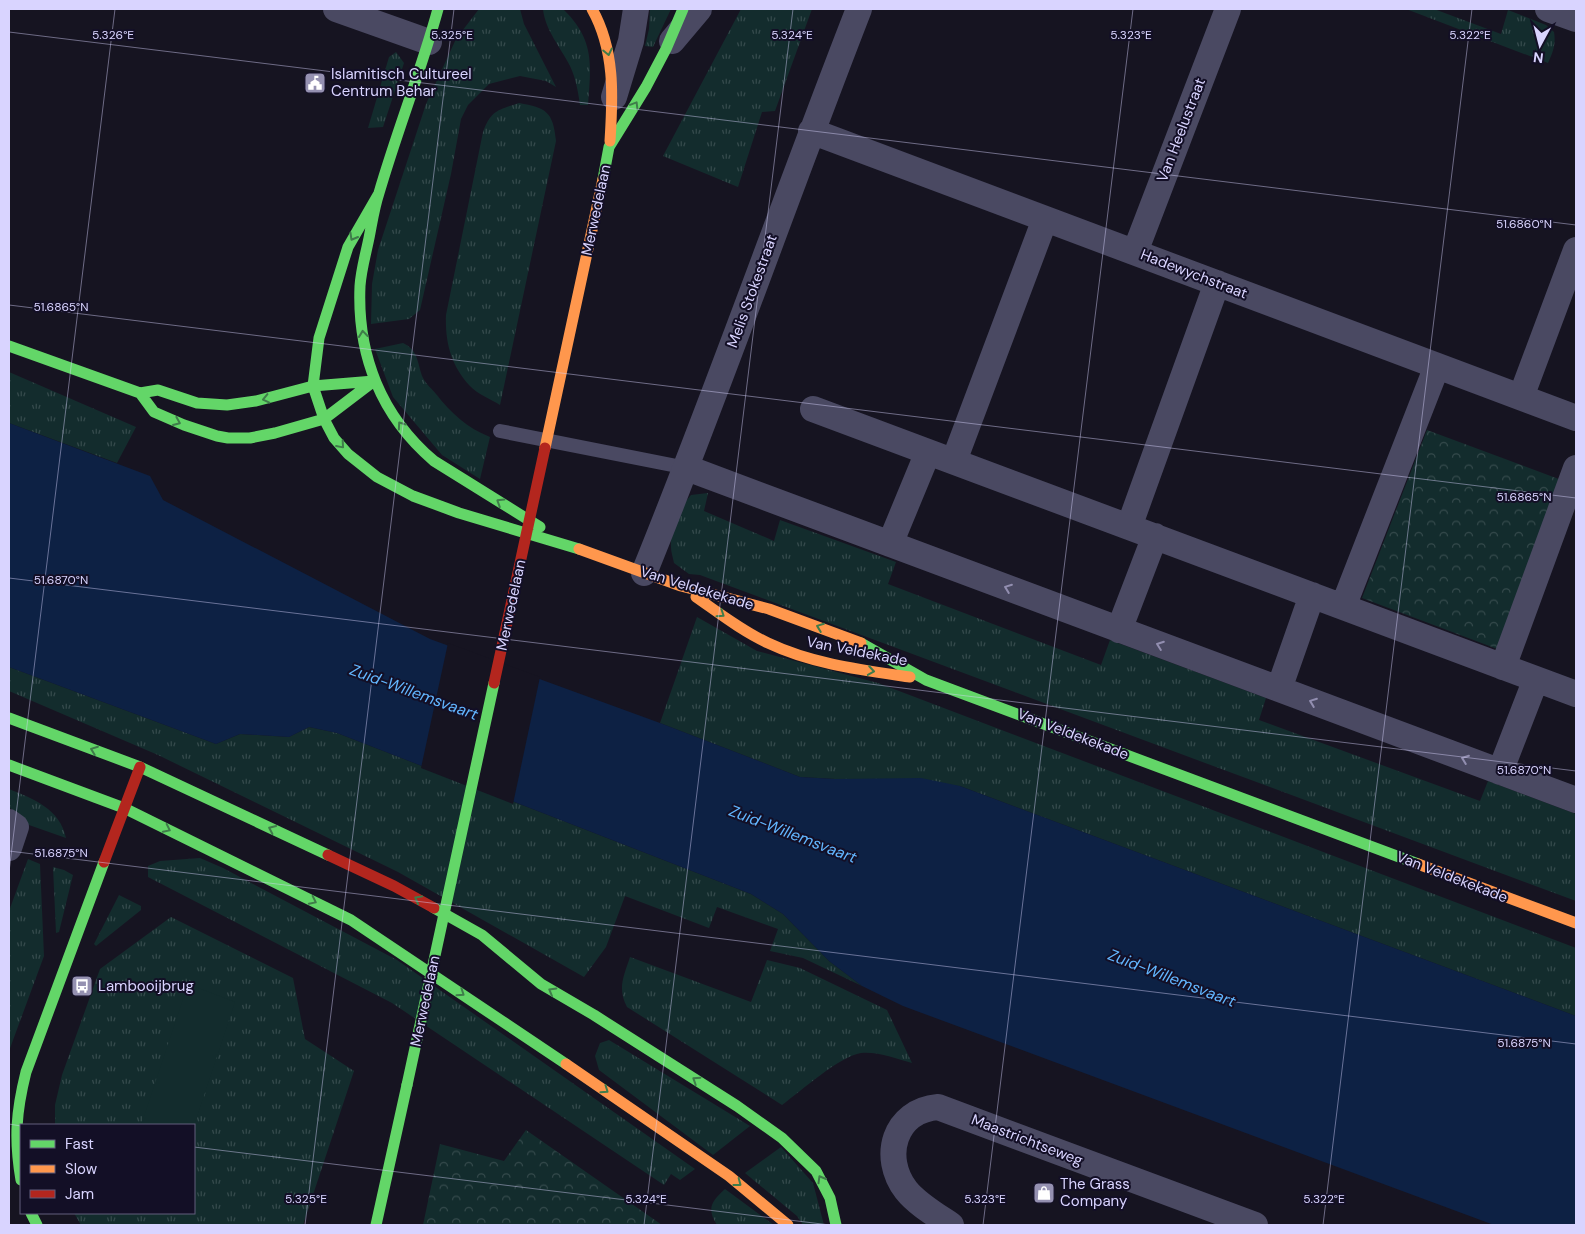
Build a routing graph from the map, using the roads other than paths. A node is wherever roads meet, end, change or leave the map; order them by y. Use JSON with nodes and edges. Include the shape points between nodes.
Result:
{"nodes":[{"id":1,"x":336,"y":9,"type":"edge"},
{"id":2,"x":438,"y":9,"type":"edge"},
{"id":3,"x":592,"y":9,"type":"edge"},
{"id":4,"x":636,"y":9,"type":"edge"},
{"id":5,"x":683,"y":9,"type":"edge"},
{"id":6,"x":699,"y":9,"type":"edge"},
{"id":7,"x":859,"y":9,"type":"edge"},
{"id":8,"x":1228,"y":9,"type":"edge"},
{"id":9,"x":1548,"y":9,"type":"edge"},
{"id":10,"x":1576,"y":19,"type":"edge"},
{"id":11,"x":445,"y":22,"type":"dead end"},
{"id":12,"x":429,"y":42,"type":"junction"},
{"id":13,"x":666,"y":49,"type":"junction"},
{"id":14,"x":613,"y":99,"type":"junction"},
{"id":15,"x":811,"y":131,"type":"junction"},
{"id":16,"x":610,"y":147,"type":"junction"},
{"id":17,"x":378,"y":195,"type":"junction"},
{"id":18,"x":1045,"y":219,"type":"junction"},
{"id":19,"x":1576,"y":250,"type":"edge"},
{"id":20,"x":1135,"y":252,"type":"junction"},
{"id":21,"x":1217,"y":283,"type":"junction"},
{"id":22,"x":9,"y":346,"type":"edge"},
{"id":23,"x":1436,"y":366,"type":"junction"},
{"id":24,"x":374,"y":381,"type":"junction"},
{"id":25,"x":313,"y":386,"type":"junction"},
{"id":26,"x":140,"y":393,"type":"junction"},
{"id":27,"x":1521,"y":397,"type":"junction"},
{"id":28,"x":813,"y":408,"type":"dead end"},
{"id":29,"x":1576,"y":418,"type":"edge"},
{"id":30,"x":324,"y":420,"type":"junction"},
{"id":31,"x":500,"y":431,"type":"dead end"},
{"id":32,"x":928,"y":452,"type":"junction"},
{"id":33,"x":954,"y":461,"type":"junction"},
{"id":34,"x":687,"y":468,"type":"junction"},
{"id":35,"x":1576,"y":468,"type":"edge"},
{"id":36,"x":1129,"y":527,"type":"junction"},
{"id":37,"x":1155,"y":536,"type":"junction"},
{"id":38,"x":890,"y":544,"type":"junction"},
{"id":39,"x":571,"y":546,"type":"junction"},
{"id":40,"x":644,"y":573,"type":"junction"},
{"id":41,"x":681,"y":586,"type":"junction"},
{"id":42,"x":1312,"y":595,"type":"junction"},
{"id":43,"x":1343,"y":607,"type":"junction"},
{"id":44,"x":1119,"y":630,"type":"junction"},
{"id":45,"x":1503,"y":667,"type":"junction"},
{"id":46,"x":1536,"y":679,"type":"junction"},
{"id":47,"x":926,"y":680,"type":"junction"},
{"id":48,"x":1279,"y":689,"type":"junction"},
{"id":49,"x":1576,"y":694,"type":"edge"},
{"id":50,"x":9,"y":718,"type":"edge"},
{"id":51,"x":9,"y":765,"type":"edge"},
{"id":52,"x":140,"y":767,"type":"junction"},
{"id":53,"x":1500,"y":772,"type":"junction"},
{"id":54,"x":1576,"y":800,"type":"edge"},
{"id":55,"x":124,"y":808,"type":"junction"},
{"id":56,"x":1576,"y":923,"type":"edge"},
{"id":57,"x":20,"y":1170,"type":"edge"},
{"id":58,"x":376,"y":1225,"type":"edge"},
{"id":59,"x":788,"y":1225,"type":"edge"},
{"id":60,"x":836,"y":1225,"type":"edge"},
{"id":61,"x":951,"y":1225,"type":"edge"},
{"id":62,"x":1256,"y":1225,"type":"edge"}],
"edges":[{"from":1,"to":12,"type":"street"},
{"from":2,"to":12,"type":"main road"},
{"from":3,"to":14,"type":"main road","one_way":true,"via":[[603,31],[609,56]]},
{"from":4,"to":14,"type":"street","via":[[631,41]]},
{"from":5,"to":13,"type":"main road"},
{"from":6,"to":13,"type":"street","name":"Merwedelaan"},
{"from":7,"to":15,"type":"street","name":"Melis Stokestraat"},
{"from":8,"to":20,"type":"street","name":"Van Heelustraat"},
{"from":9,"to":10,"type":"street"},
{"from":11,"to":12,"type":"main road"},
{"from":12,"to":17,"type":"main road"},
{"from":16,"to":13,"type":"main road","name":"Merwedelaan","one_way":true},
{"from":14,"to":16,"type":"main road"},
{"from":15,"to":18,"type":"street","name":"Hadewychstraat"},
{"from":15,"to":34,"type":"street","name":"Melis Stokestraat"},
{"from":16,"to":58,"type":"main road","name":"Merwedelaan","bridge":true},
{"from":24,"to":17,"type":"main road","name":"Van Veldekekade","one_way":true,"via":[[362,337],[360,285]]},
{"from":17,"to":25,"type":"main road","one_way":true,"via":[[348,247],[319,338]]},
{"from":18,"to":20,"type":"street","name":"Hadewychstraat"},
{"from":18,"to":33,"type":"street"},
{"from":19,"to":27,"type":"street"},
{"from":20,"to":21,"type":"street","name":"Hadewychstraat"},
{"from":21,"to":23,"type":"street","name":"Hadewychstraat"},
{"from":21,"to":36,"type":"street"},
{"from":22,"to":26,"type":"main road"},
{"from":23,"to":27,"type":"street","name":"Hadewychstraat"},
{"from":23,"to":43,"type":"street"},
{"from":24,"to":25,"type":"main road"},
{"from":24,"to":30,"type":"main road"},
{"from":39,"to":24,"type":"main road","name":"Van Veldekekade","one_way":true,"via":[[434,461],[408,435]]},
{"from":25,"to":26,"type":"main road","one_way":true,"via":[[227,405],[197,403],[158,390]]},
{"from":25,"to":30,"type":"main road","name":"Van Veldekekade"},
{"from":26,"to":30,"type":"main road","one_way":true,"via":[[154,412],[228,438],[262,436]]},
{"from":27,"to":29,"type":"street","name":"Hadewychstraat"},
{"from":28,"to":32,"type":"street"},
{"from":30,"to":39,"type":"main road","name":"Van Veldekekade","one_way":true,"via":[[348,454],[394,487],[459,512]]},
{"from":31,"to":34,"type":"lane"},
{"from":32,"to":33,"type":"street"},
{"from":32,"to":38,"type":"street"},
{"from":33,"to":36,"type":"street"},
{"from":34,"to":38,"type":"street"},
{"from":34,"to":40,"type":"street","name":"Melis Stokestraat"},
{"from":35,"to":45,"type":"street"},
{"from":36,"to":37,"type":"street"},
{"from":37,"to":42,"type":"street"},
{"from":37,"to":44,"type":"street"},
{"from":44,"to":38,"type":"street","one_way":true},
{"from":39,"to":40,"type":"main road","name":"Van Veldekekade"},
{"from":40,"to":41,"type":"main road","name":"Van Veldekekade"},
{"from":47,"to":41,"type":"main road","name":"Van Veldekekade","one_way":true,"via":[[860,643],[804,621]]},
{"from":41,"to":47,"type":"main road","name":"Van Veldekade","one_way":true,"via":[[759,638],[792,653],[850,668]]},
{"from":42,"to":43,"type":"street"},
{"from":42,"to":48,"type":"street"},
{"from":43,"to":45,"type":"street"},
{"from":48,"to":44,"type":"street","one_way":true},
{"from":45,"to":46,"type":"street"},
{"from":46,"to":49,"type":"street"},
{"from":46,"to":53,"type":"street"},
{"from":47,"to":56,"type":"main road","name":"Van Veldekekade"},
{"from":53,"to":48,"type":"street","one_way":true},
{"from":52,"to":50,"type":"main road","one_way":true},
{"from":51,"to":55,"type":"main road"},
{"from":52,"to":55,"type":"main road"},
{"from":60,"to":52,"type":"main road","one_way":true,"via":[[830,1198],[816,1170],[782,1138],[737,1106],[541,984],[482,935],[394,886]]},
{"from":53,"to":54,"type":"street"},
{"from":55,"to":57,"type":"main road","via":[[28,1065],[16,1128]]},
{"from":55,"to":59,"type":"main road","one_way":true,"via":[[351,920],[729,1176]]},
{"from":61,"to":62,"type":"street","name":"Maastrichtseweg","via":[[906,1191],[894,1168],[897,1134],[908,1119],[928,1108],[938,1107]]}]}
